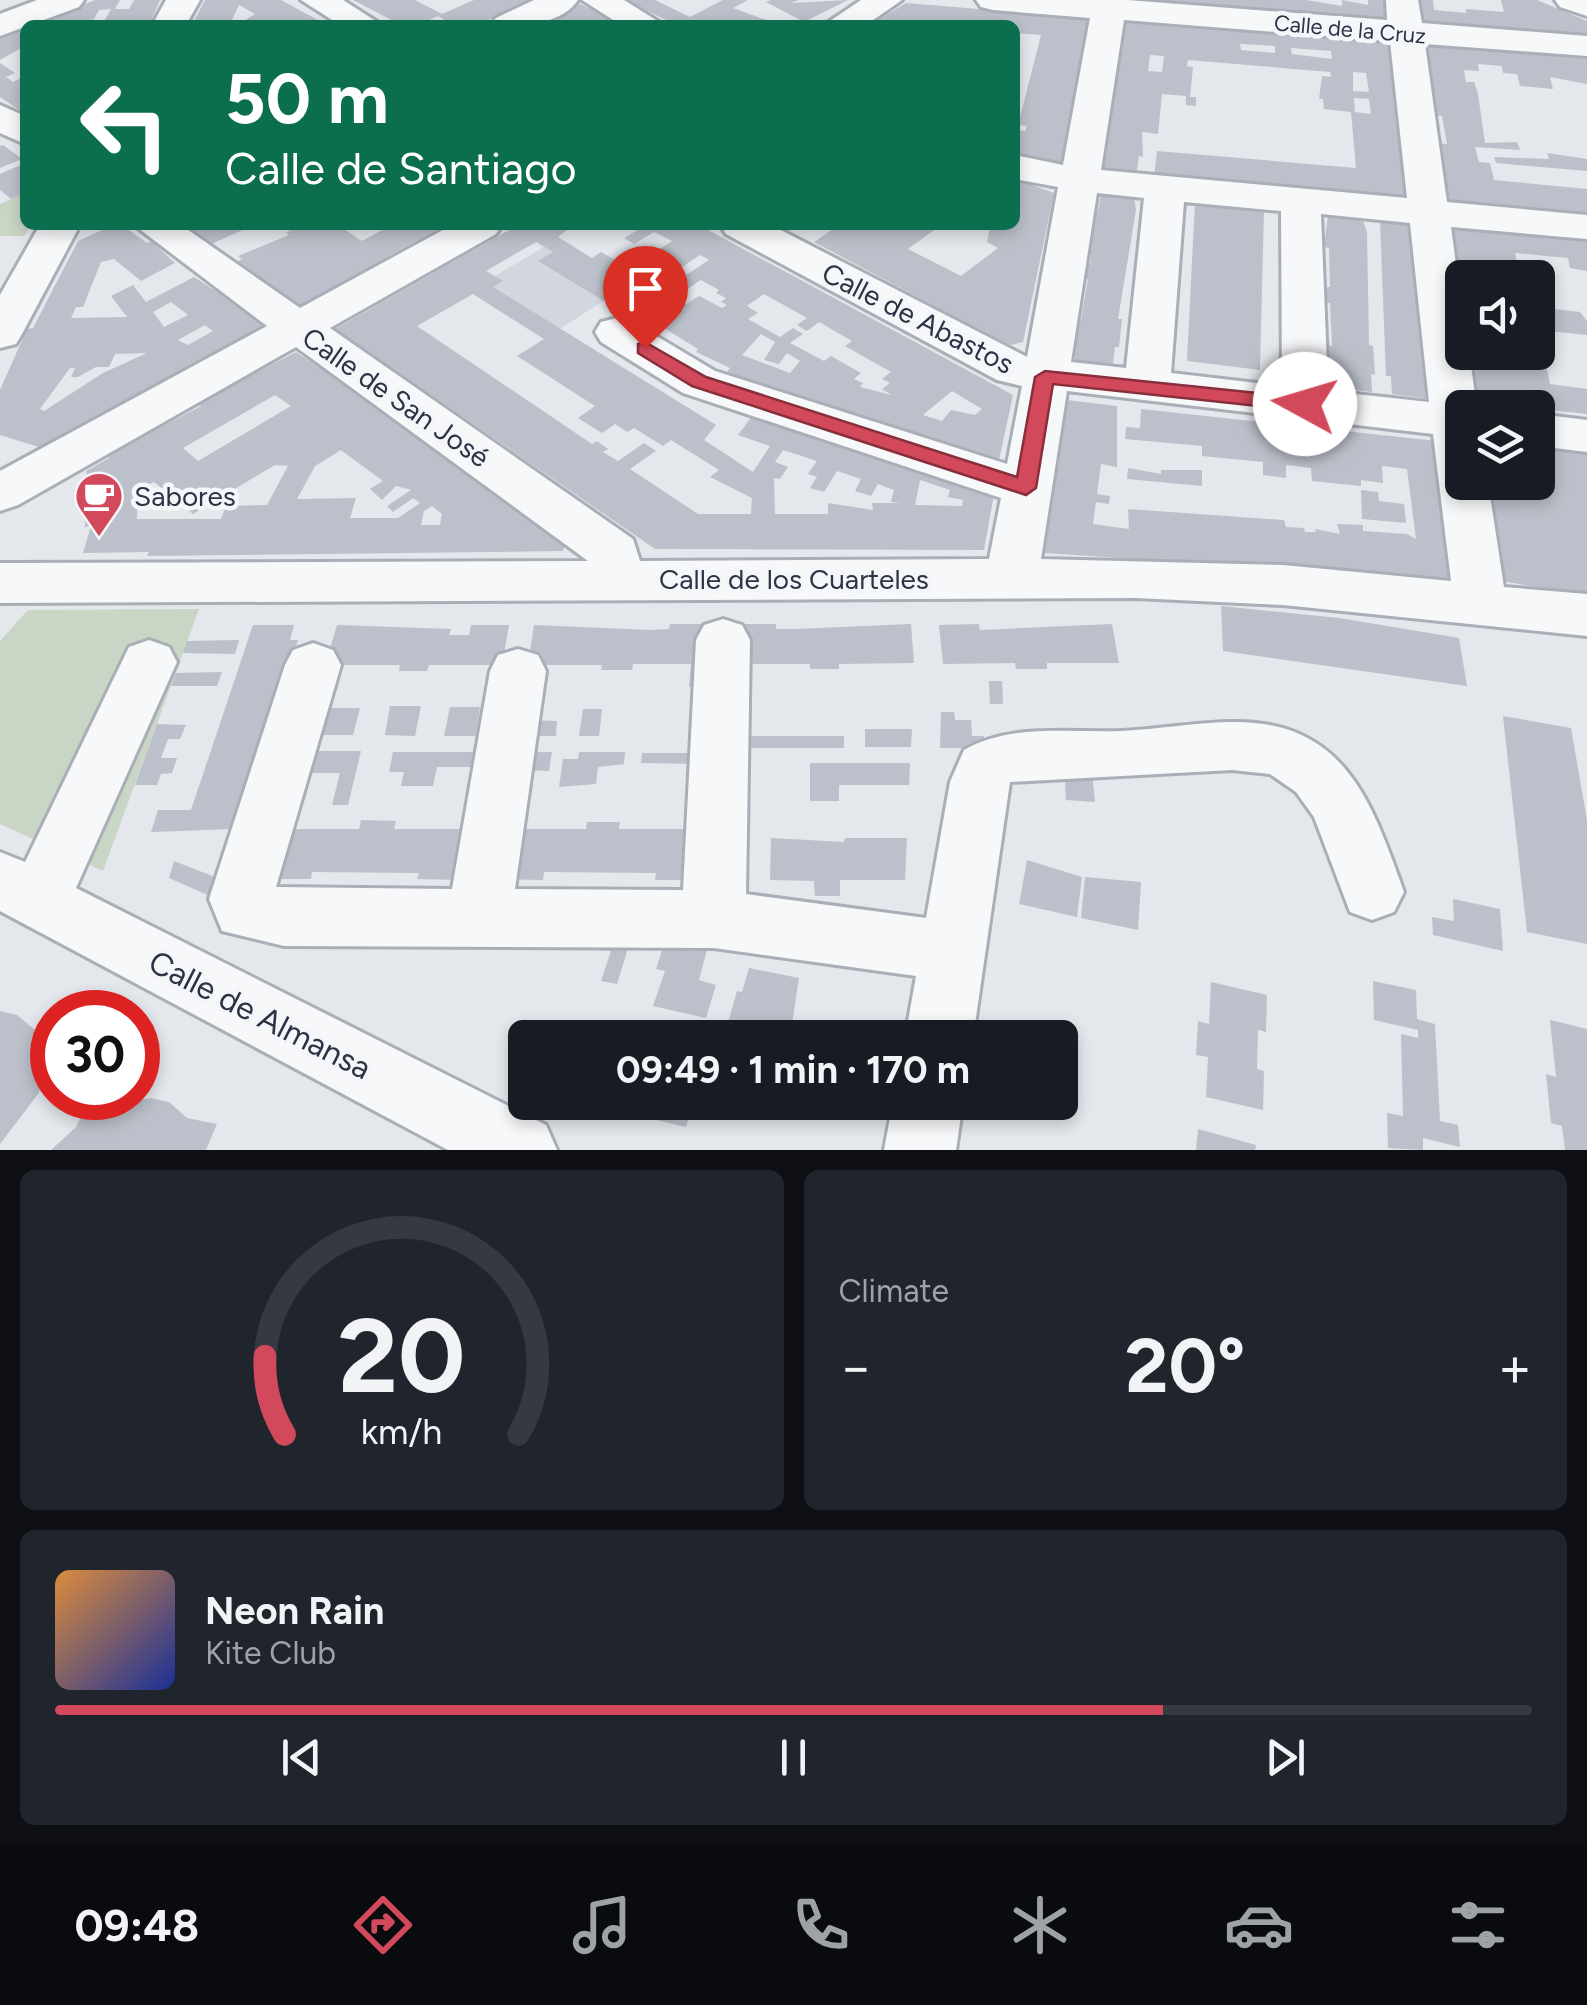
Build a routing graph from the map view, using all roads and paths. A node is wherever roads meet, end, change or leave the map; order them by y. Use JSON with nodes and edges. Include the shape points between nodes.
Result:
{"nodes":[{"id":1,"x":68,"y":0,"type":"edge"},
{"id":2,"x":318,"y":0,"type":"edge"},
{"id":3,"x":562,"y":0,"type":"edge"},
{"id":4,"x":599,"y":0,"type":"edge"},
{"id":5,"x":885,"y":0,"type":"edge"},
{"id":6,"x":992,"y":0,"type":"edge"},
{"id":7,"x":1572,"y":0,"type":"edge"},
{"id":8,"x":1109,"y":4,"type":"edge"},
{"id":9,"x":1587,"y":6,"type":"edge"},
{"id":10,"x":1405,"y":17,"type":"edge"},
{"id":11,"x":356,"y":20,"type":"edge"},
{"id":12,"x":519,"y":20,"type":"edge"},
{"id":13,"x":637,"y":20,"type":"edge"},
{"id":14,"x":849,"y":20,"type":"edge"},
{"id":15,"x":0,"y":26,"type":"edge"},
{"id":16,"x":1587,"y":46,"type":"edge"},
{"id":17,"x":1020,"y":168,"type":"edge"},
{"id":18,"x":1080,"y":180,"type":"junction"},
{"id":19,"x":1165,"y":188,"type":"junction"},
{"id":20,"x":1301,"y":201,"type":"junction"},
{"id":21,"x":1430,"y":213,"type":"junction"},
{"id":22,"x":1587,"y":227,"type":"edge"},
{"id":23,"x":65,"y":230,"type":"edge"},
{"id":24,"x":161,"y":230,"type":"edge"},
{"id":25,"x":473,"y":230,"type":"edge"},
{"id":26,"x":749,"y":230,"type":"edge"},
{"id":27,"x":298,"y":328,"type":"junction"},
{"id":28,"x":618,"y":332,"type":"dead end"},
{"id":29,"x":0,"y":334,"type":"edge"},
{"id":30,"x":1045,"y":377,"type":"junction"},
{"id":31,"x":1146,"y":388,"type":"junction"},
{"id":32,"x":1454,"y":390,"type":"edge"},
{"id":33,"x":1305,"y":404,"type":"junction"},
{"id":34,"x":1445,"y":420,"type":"edge"},
{"id":35,"x":1555,"y":432,"type":"edge"},
{"id":36,"x":1587,"y":436,"type":"edge"},
{"id":37,"x":1026,"y":488,"type":"junction"},
{"id":38,"x":0,"y":493,"type":"edge"},
{"id":39,"x":1466,"y":500,"type":"edge"},
{"id":40,"x":1012,"y":578,"type":"junction"},
{"id":41,"x":611,"y":580,"type":"junction"},
{"id":42,"x":0,"y":583,"type":"edge"},
{"id":43,"x":1480,"y":601,"type":"junction"},
{"id":44,"x":1587,"y":615,"type":"edge"},
{"id":45,"x":723,"y":640,"type":"dead end"},
{"id":46,"x":149,"y":662,"type":"dead end"},
{"id":47,"x":313,"y":665,"type":"dead end"},
{"id":48,"x":518,"y":670,"type":"dead end"},
{"id":49,"x":20,"y":890,"type":"edge"},
{"id":50,"x":1372,"y":892,"type":"dead end"},
{"id":51,"x":479,"y":916,"type":"junction"},
{"id":52,"x":714,"y":919,"type":"junction"},
{"id":53,"x":953,"y":951,"type":"junction"},
{"id":54,"x":942,"y":1020,"type":"edge"},
{"id":55,"x":925,"y":1120,"type":"edge"},
{"id":56,"x":502,"y":1146,"type":"edge"},
{"id":57,"x":920,"y":1150,"type":"edge"}],
"edges":[{"from":1,"to":15,"type":"street"},
{"from":2,"to":11,"type":"street"},
{"from":3,"to":12,"type":"street"},
{"from":4,"to":13,"type":"street"},
{"from":5,"to":14,"type":"street"},
{"from":6,"to":8,"type":"street","name":"Calle de la Cruz"},
{"from":7,"to":9,"type":"street"},
{"from":8,"to":10,"type":"street","name":"Calle de la Cruz"},
{"from":8,"to":18,"type":"street"},
{"from":10,"to":16,"type":"street","name":"Calle de la Cruz"},
{"from":10,"to":21,"type":"street"},
{"from":17,"to":18,"type":"street"},
{"from":18,"to":19,"type":"street"},
{"from":18,"to":30,"type":"street"},
{"from":19,"to":20,"type":"street"},
{"from":19,"to":31,"type":"street"},
{"from":20,"to":21,"type":"street"},
{"from":20,"to":33,"type":"street"},
{"from":21,"to":22,"type":"street"},
{"from":21,"to":32,"type":"street"},
{"from":23,"to":29,"type":"street"},
{"from":24,"to":27,"type":"street","name":"Calle de San José"},
{"from":25,"to":27,"type":"street"},
{"from":26,"to":30,"type":"street","name":"Calle de Abastos","via":[[1013,370]]},
{"from":27,"to":38,"type":"street"},
{"from":27,"to":41,"type":"street","name":"Calle de San José","via":[[615,552]]},
{"from":28,"to":37,"type":"street","via":[[699,382]]},
{"from":30,"to":31,"type":"street","name":"Calle de Abastos"},
{"from":30,"to":37,"type":"street"},
{"from":31,"to":33,"type":"street","name":"Calle de Abastos"},
{"from":33,"to":34,"type":"street","name":"Calle de Abastos"},
{"from":35,"to":36,"type":"street"},
{"from":37,"to":40,"type":"street"},
{"from":39,"to":43,"type":"street"},
{"from":40,"to":41,"type":"street","name":"Calle de los Cuarteles"},
{"from":40,"to":43,"type":"street","name":"Calle de los Cuarteles","via":[[1284,585]]},
{"from":41,"to":42,"type":"street","name":"Calle de los Cuarteles"},
{"from":43,"to":44,"type":"street","name":"Calle de los Cuarteles"},
{"from":45,"to":52,"type":"street"},
{"from":46,"to":49,"type":"street"},
{"from":47,"to":51,"type":"street","via":[[241,899],[245,912]]},
{"from":48,"to":51,"type":"street"},
{"from":49,"to":56,"type":"street","name":"Calle de Almansa"},
{"from":50,"to":53,"type":"street","via":[[1352,835],[1317,774],[1281,751],[1234,745],[1001,758],[985,767],[980,782]]},
{"from":51,"to":52,"type":"street"},
{"from":52,"to":53,"type":"street"},
{"from":53,"to":54,"type":"street"},
{"from":55,"to":57,"type":"street"}]}
